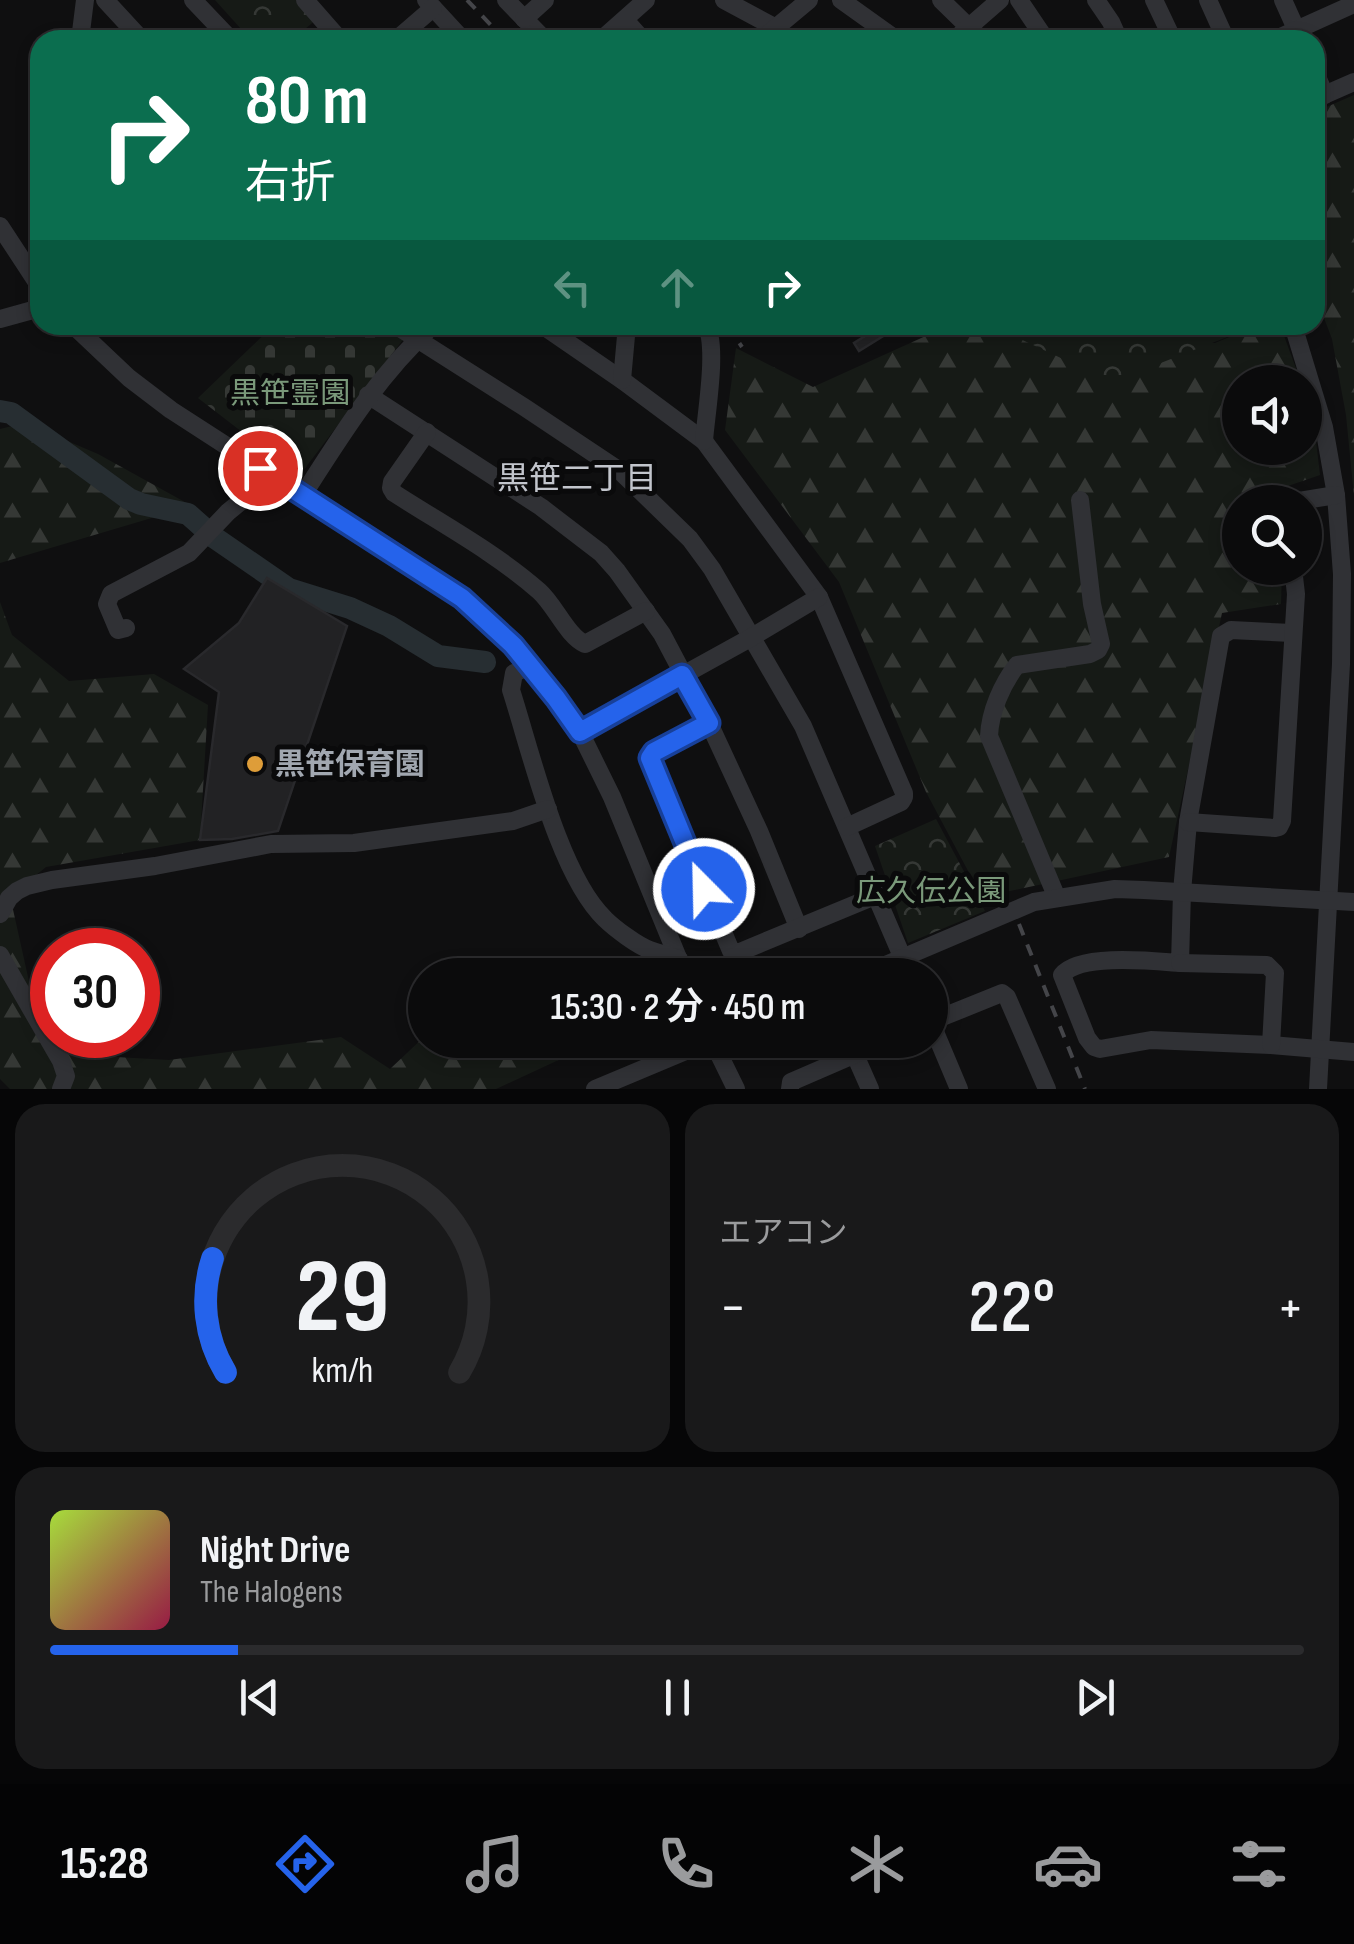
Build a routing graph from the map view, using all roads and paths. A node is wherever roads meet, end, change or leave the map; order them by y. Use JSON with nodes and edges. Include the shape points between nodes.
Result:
{"nodes":[{"id":1,"x":85,"y":0,"type":"edge"},
{"id":2,"x":106,"y":0,"type":"edge"},
{"id":3,"x":193,"y":0,"type":"edge"},
{"id":4,"x":305,"y":0,"type":"edge"},
{"id":5,"x":506,"y":0,"type":"edge"},
{"id":6,"x":545,"y":0,"type":"edge"},
{"id":7,"x":646,"y":0,"type":"edge"},
{"id":8,"x":724,"y":0,"type":"edge"},
{"id":9,"x":808,"y":0,"type":"edge"},
{"id":10,"x":842,"y":0,"type":"edge"},
{"id":11,"x":941,"y":0,"type":"edge"},
{"id":12,"x":1000,"y":0,"type":"edge"},
{"id":13,"x":1020,"y":0,"type":"edge"},
{"id":14,"x":1096,"y":0,"type":"edge"},
{"id":15,"x":1154,"y":0,"type":"edge"},
{"id":16,"x":1208,"y":0,"type":"edge"},
{"id":17,"x":1283,"y":0,"type":"edge"},
{"id":18,"x":429,"y":4,"type":"edge"},
{"id":19,"x":1354,"y":4,"type":"edge"},
{"id":20,"x":524,"y":19,"type":"junction"},
{"id":21,"x":625,"y":20,"type":"junction"},
{"id":22,"x":81,"y":30,"type":"edge"},
{"id":23,"x":133,"y":30,"type":"edge"},
{"id":24,"x":221,"y":30,"type":"edge"},
{"id":25,"x":331,"y":30,"type":"edge"},
{"id":26,"x":405,"y":30,"type":"edge"},
{"id":27,"x":454,"y":30,"type":"edge"},
{"id":28,"x":535,"y":30,"type":"edge"},
{"id":29,"x":613,"y":30,"type":"edge"},
{"id":30,"x":634,"y":30,"type":"edge"},
{"id":31,"x":763,"y":30,"type":"edge"},
{"id":32,"x":773,"y":30,"type":"edge"},
{"id":33,"x":883,"y":30,"type":"edge"},
{"id":34,"x":973,"y":30,"type":"edge"},
{"id":35,"x":978,"y":30,"type":"edge"},
{"id":36,"x":1040,"y":30,"type":"edge"},
{"id":37,"x":1114,"y":30,"type":"edge"},
{"id":38,"x":1168,"y":30,"type":"edge"},
{"id":39,"x":1222,"y":30,"type":"edge"},
{"id":40,"x":1297,"y":30,"type":"edge"},
{"id":41,"x":1308,"y":30,"type":"edge"},
{"id":42,"x":1354,"y":82,"type":"edge"},
{"id":43,"x":1325,"y":95,"type":"edge"},
{"id":44,"x":0,"y":226,"type":"edge"},
{"id":45,"x":30,"y":272,"type":"edge"},
{"id":46,"x":30,"y":311,"type":"edge"},
{"id":47,"x":0,"y":319,"type":"edge"},
{"id":48,"x":90,"y":335,"type":"edge"},
{"id":49,"x":409,"y":335,"type":"edge"},
{"id":50,"x":422,"y":335,"type":"edge"},
{"id":51,"x":557,"y":335,"type":"edge"},
{"id":52,"x":627,"y":335,"type":"edge"},
{"id":53,"x":711,"y":335,"type":"edge"},
{"id":54,"x":1296,"y":335,"type":"edge"},
{"id":55,"x":416,"y":340,"type":"junction"},
{"id":56,"x":622,"y":380,"type":"junction"},
{"id":57,"x":368,"y":396,"type":"junction"},
{"id":58,"x":427,"y":432,"type":"junction"},
{"id":59,"x":704,"y":440,"type":"junction"},
{"id":60,"x":272,"y":476,"type":"junction"},
{"id":61,"x":303,"y":495,"type":"junction"},
{"id":62,"x":1336,"y":495,"type":"junction"},
{"id":63,"x":1322,"y":497,"type":"edge"},
{"id":64,"x":1080,"y":500,"type":"dead end"},
{"id":65,"x":1348,"y":571,"type":"edge"},
{"id":66,"x":1295,"y":585,"type":"edge"},
{"id":67,"x":819,"y":597,"type":"junction"},
{"id":68,"x":646,"y":611,"type":"junction"},
{"id":69,"x":126,"y":628,"type":"dead end"},
{"id":70,"x":1292,"y":633,"type":"junction"},
{"id":71,"x":752,"y":637,"type":"junction"},
{"id":72,"x":530,"y":666,"type":"junction"},
{"id":73,"x":682,"y":675,"type":"junction"},
{"id":74,"x":709,"y":723,"type":"junction"},
{"id":75,"x":580,"y":732,"type":"junction"},
{"id":76,"x":548,"y":808,"type":"junction"},
{"id":77,"x":1188,"y":822,"type":"junction"},
{"id":78,"x":846,"y":827,"type":"junction"},
{"id":79,"x":1182,"y":892,"type":"junction"},
{"id":80,"x":875,"y":896,"type":"junction"},
{"id":81,"x":1057,"y":898,"type":"junction"},
{"id":82,"x":1327,"y":901,"type":"junction"},
{"id":83,"x":1354,"y":902,"type":"edge"},
{"id":84,"x":0,"y":914,"type":"edge"},
{"id":85,"x":798,"y":928,"type":"junction"},
{"id":86,"x":0,"y":956,"type":"edge"},
{"id":87,"x":664,"y":958,"type":"edge"},
{"id":88,"x":678,"y":958,"type":"edge"},
{"id":89,"x":902,"y":958,"type":"edge"},
{"id":90,"x":922,"y":958,"type":"edge"},
{"id":91,"x":1180,"y":963,"type":"junction"},
{"id":92,"x":948,"y":1014,"type":"edge"},
{"id":93,"x":1271,"y":1045,"type":"junction"},
{"id":94,"x":1321,"y":1050,"type":"junction"},
{"id":95,"x":1354,"y":1052,"type":"edge"},
{"id":96,"x":670,"y":1058,"type":"edge"},
{"id":97,"x":721,"y":1058,"type":"edge"},
{"id":98,"x":848,"y":1058,"type":"edge"},
{"id":99,"x":856,"y":1058,"type":"edge"},
{"id":100,"x":946,"y":1058,"type":"edge"},
{"id":101,"x":600,"y":1088,"type":"edge"},
{"id":102,"x":60,"y":1089,"type":"edge"},
{"id":103,"x":736,"y":1089,"type":"edge"},
{"id":104,"x":790,"y":1089,"type":"edge"},
{"id":105,"x":870,"y":1089,"type":"edge"},
{"id":106,"x":960,"y":1089,"type":"edge"},
{"id":107,"x":1047,"y":1089,"type":"edge"},
{"id":108,"x":1318,"y":1089,"type":"edge"}],
"edges":[{"from":1,"to":22,"type":"street"},
{"from":2,"to":23,"type":"street"},
{"from":3,"to":24,"type":"street"},
{"from":4,"to":25,"type":"street"},
{"from":5,"to":20,"type":"street"},
{"from":6,"to":20,"type":"street"},
{"from":7,"to":21,"type":"street"},
{"from":8,"to":31,"type":"street"},
{"from":9,"to":32,"type":"street"},
{"from":10,"to":33,"type":"street"},
{"from":11,"to":34,"type":"street"},
{"from":12,"to":35,"type":"street"},
{"from":13,"to":36,"type":"street"},
{"from":14,"to":37,"type":"street"},
{"from":15,"to":38,"type":"street"},
{"from":16,"to":39,"type":"street"},
{"from":17,"to":40,"type":"street"},
{"from":18,"to":26,"type":"street"},
{"from":18,"to":27,"type":"street"},
{"from":19,"to":41,"type":"street"},
{"from":20,"to":28,"type":"street"},
{"from":21,"to":29,"type":"street"},
{"from":21,"to":30,"type":"street"},
{"from":42,"to":43,"type":"street"},
{"from":44,"to":45,"type":"street"},
{"from":46,"to":47,"type":"street"},
{"from":48,"to":60,"type":"street","via":[[128,378]]},
{"from":49,"to":55,"type":"street"},
{"from":50,"to":55,"type":"street"},
{"from":51,"to":56,"type":"street"},
{"from":52,"to":56,"type":"street"},
{"from":53,"to":59,"type":"street"},
{"from":54,"to":62,"type":"street"},
{"from":55,"to":57,"type":"street"},
{"from":55,"to":71,"type":"street","via":[[620,471],[690,540]]},
{"from":56,"to":59,"type":"street"},
{"from":57,"to":58,"type":"street"},
{"from":57,"to":61,"type":"street"},
{"from":58,"to":68,"type":"street","via":[[602,552]]},
{"from":58,"to":68,"type":"street","via":[[392,482],[394,493],[539,591],[577,641],[584,644]]},
{"from":59,"to":67,"type":"street"},
{"from":60,"to":61,"type":"street"},
{"from":60,"to":69,"type":"street","via":[[189,553],[111,594],[107,604],[118,630]]},
{"from":61,"to":72,"type":"street","via":[[462,598]]},
{"from":62,"to":63,"type":"street"},
{"from":62,"to":65,"type":"street"},
{"from":64,"to":81,"type":"street","via":[[1101,644],[1090,654],[1017,665],[989,724]]},
{"from":65,"to":82,"type":"street"},
{"from":66,"to":70,"type":"street"},
{"from":67,"to":71,"type":"street"},
{"from":67,"to":78,"type":"street","via":[[904,793],[901,802]]},
{"from":68,"to":73,"type":"street"},
{"from":70,"to":77,"type":"street","via":[[1231,630],[1221,636]]},
{"from":70,"to":77,"type":"street","via":[[1279,827]]},
{"from":71,"to":73,"type":"street"},
{"from":71,"to":78,"type":"street","via":[[803,726]]},
{"from":72,"to":75,"type":"street"},
{"from":72,"to":76,"type":"street","via":[[514,673],[511,690]]},
{"from":73,"to":74,"type":"street"},
{"from":73,"to":75,"type":"street"},
{"from":74,"to":85,"type":"street"},
{"from":74,"to":85,"type":"street","via":[[650,758],[726,940],[735,954]]},
{"from":75,"to":88,"type":"street"},
{"from":76,"to":84,"type":"street","via":[[513,821],[354,843],[271,844],[52,880],[17,891]]},
{"from":76,"to":87,"type":"street","via":[[590,902]]},
{"from":77,"to":79,"type":"street"},
{"from":78,"to":80,"type":"street"},
{"from":79,"to":81,"type":"street","via":[[1116,890]]},
{"from":79,"to":82,"type":"street"},
{"from":79,"to":91,"type":"street"},
{"from":80,"to":85,"type":"street"},
{"from":80,"to":89,"type":"street"},
{"from":81,"to":90,"type":"street","via":[[1034,902]]},
{"from":82,"to":83,"type":"street"},
{"from":82,"to":94,"type":"street"},
{"from":86,"to":102,"type":"street","via":[[61,1061],[66,1076]]},
{"from":91,"to":93,"type":"street","via":[[1272,968]]},
{"from":91,"to":93,"type":"street","via":[[1116,959],[1064,971],[1094,1048],[1150,1040]]},
{"from":92,"to":107,"type":"street","via":[[1002,993],[1008,997]]},
{"from":93,"to":94,"type":"street"},
{"from":94,"to":95,"type":"street"},
{"from":94,"to":108,"type":"street"},
{"from":96,"to":101,"type":"street"},
{"from":97,"to":103,"type":"street"},
{"from":98,"to":104,"type":"street","via":[[792,1082]]},
{"from":99,"to":105,"type":"street"},
{"from":100,"to":106,"type":"street"}]}
